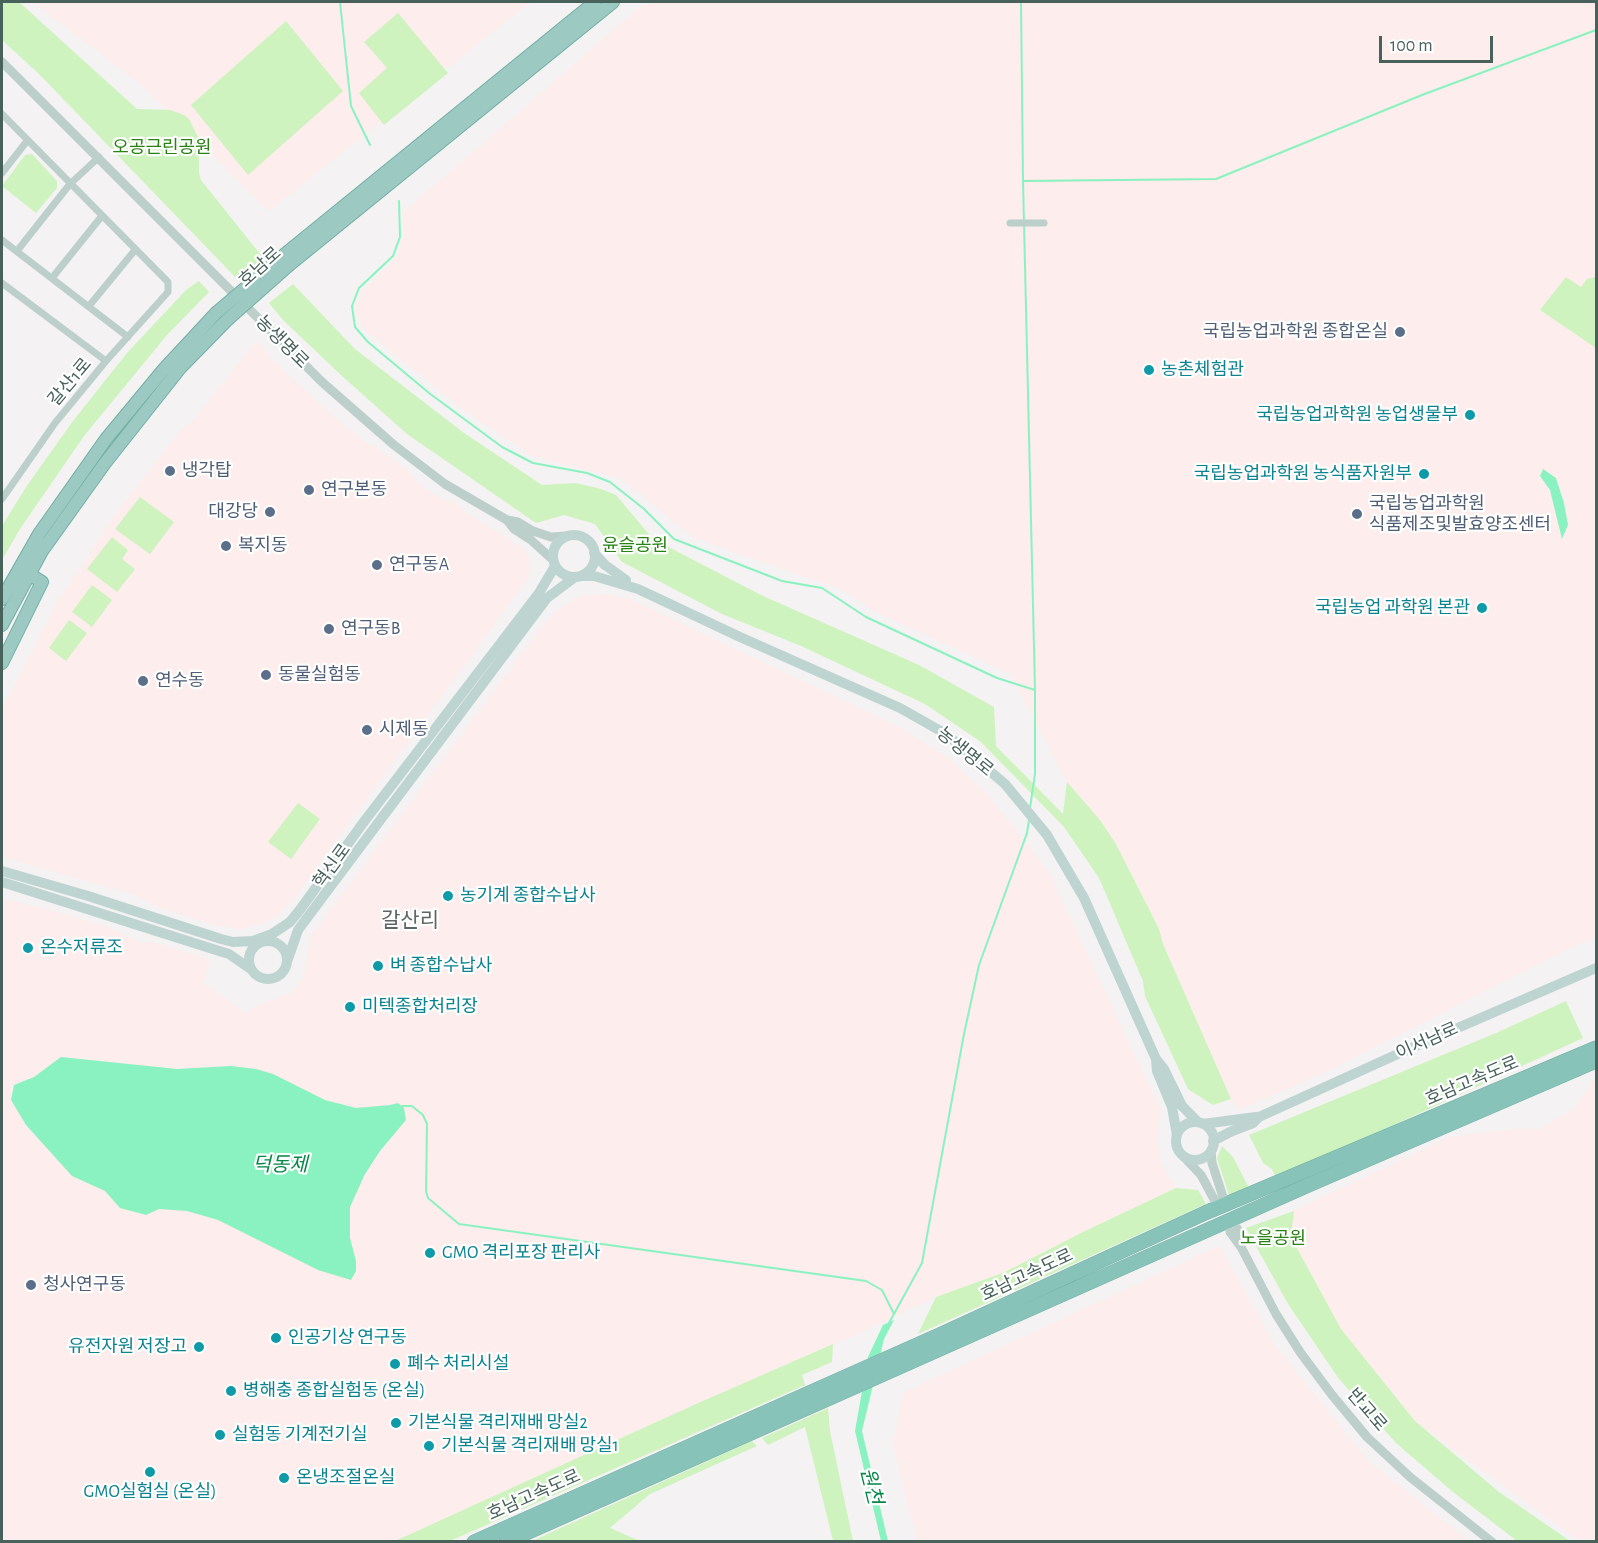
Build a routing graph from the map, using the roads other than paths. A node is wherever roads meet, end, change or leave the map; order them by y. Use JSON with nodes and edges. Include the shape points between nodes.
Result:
{"nodes":[{"id":1,"x":595,"y":2,"type":"edge"},
{"id":2,"x":613,"y":2,"type":"edge"},
{"id":3,"x":617,"y":2,"type":"edge"},
{"id":4,"x":590,"y":20,"type":"junction"},
{"id":5,"x":2,"y":62,"type":"edge"},
{"id":6,"x":2,"y":114,"type":"edge"},
{"id":7,"x":27,"y":141,"type":"junction"},
{"id":8,"x":99,"y":158,"type":"junction"},
{"id":9,"x":2,"y":173,"type":"edge"},
{"id":10,"x":69,"y":184,"type":"junction"},
{"id":11,"x":101,"y":217,"type":"junction"},
{"id":12,"x":1010,"y":223,"type":"dead end"},
{"id":13,"x":1044,"y":223,"type":"dead end"},
{"id":14,"x":2,"y":240,"type":"edge"},
{"id":15,"x":135,"y":250,"type":"junction"},
{"id":16,"x":17,"y":251,"type":"junction"},
{"id":17,"x":286,"y":260,"type":"junction"},
{"id":18,"x":52,"y":278,"type":"junction"},
{"id":19,"x":2,"y":283,"type":"edge"},
{"id":20,"x":89,"y":306,"type":"junction"},
{"id":21,"x":221,"y":316,"type":"junction"},
{"id":22,"x":128,"y":337,"type":"junction"},
{"id":23,"x":106,"y":361,"type":"junction"},
{"id":24,"x":2,"y":500,"type":"edge"},
{"id":25,"x":507,"y":520,"type":"junction"},
{"id":26,"x":567,"y":536,"type":"junction"},
{"id":27,"x":594,"y":553,"type":"junction"},
{"id":28,"x":554,"y":563,"type":"junction"},
{"id":29,"x":29,"y":574,"type":"junction"},
{"id":30,"x":577,"y":577,"type":"junction"},
{"id":31,"x":638,"y":589,"type":"junction"},
{"id":32,"x":2,"y":599,"type":"edge"},
{"id":33,"x":2,"y":625,"type":"edge"},
{"id":34,"x":2,"y":663,"type":"edge"},
{"id":35,"x":2,"y":871,"type":"edge"},
{"id":36,"x":2,"y":882,"type":"edge"},
{"id":37,"x":260,"y":941,"type":"junction"},
{"id":38,"x":288,"y":959,"type":"junction"},
{"id":39,"x":1596,"y":968,"type":"edge"},
{"id":40,"x":252,"y":970,"type":"junction"},
{"id":41,"x":1596,"y":1048,"type":"edge"},
{"id":42,"x":1156,"y":1059,"type":"junction"},
{"id":43,"x":1596,"y":1060,"type":"edge"},
{"id":44,"x":1259,"y":1117,"type":"junction"},
{"id":45,"x":1200,"y":1123,"type":"junction"},
{"id":46,"x":1177,"y":1135,"type":"junction"},
{"id":47,"x":1212,"y":1146,"type":"junction"},
{"id":48,"x":1183,"y":1156,"type":"junction"},
{"id":49,"x":1233,"y":1230,"type":"dead end"},
{"id":50,"x":474,"y":1542,"type":"edge"},
{"id":51,"x":506,"y":1542,"type":"edge"},
{"id":52,"x":1492,"y":1542,"type":"edge"}],
"edges":[{"from":1,"to":17,"type":"highway","name":"호남로"},
{"from":2,"to":4,"type":"highway","name":"호남로"},
{"from":3,"to":4,"type":"highway"},
{"from":4,"to":17,"type":"highway","name":"호남로"},
{"from":5,"to":8,"type":"street","name":"농생명로"},
{"from":6,"to":7,"type":"street"},
{"from":7,"to":9,"type":"street"},
{"from":7,"to":10,"type":"street"},
{"from":8,"to":10,"type":"street"},
{"from":8,"to":25,"type":"street","name":"농생명로","via":[[348,406],[446,484]]},
{"from":10,"to":11,"type":"street"},
{"from":10,"to":16,"type":"street"},
{"from":11,"to":15,"type":"street"},
{"from":11,"to":18,"type":"street"},
{"from":12,"to":13,"type":"street"},
{"from":14,"to":16,"type":"street"},
{"from":15,"to":20,"type":"street"},
{"from":15,"to":22,"type":"street","via":[[168,282],[168,292]]},
{"from":16,"to":18,"type":"street"},
{"from":17,"to":21,"type":"highway","name":"호남로","bridge":true},
{"from":18,"to":20,"type":"street"},
{"from":19,"to":23,"type":"street","name":"갈산1로"},
{"from":20,"to":22,"type":"street"},
{"from":21,"to":29,"type":"highway","name":"호남로","via":[[105,463]]},
{"from":21,"to":32,"type":"highway","name":"호남로","via":[[164,369],[106,439],[39,534]]},
{"from":22,"to":23,"type":"street"},
{"from":23,"to":24,"type":"street","name":"갈산1로","via":[[48,432]]},
{"from":25,"to":26,"type":"street","name":"농생명로","via":[[551,537]]},
{"from":25,"to":28,"type":"street","name":"농생명로"},
{"from":26,"to":27,"type":"main road","name":"농생명로","via":[[582,537]]},
{"from":26,"to":28,"type":"main road","via":[[557,543],[552,554]]},
{"from":27,"to":30,"type":"main road","via":[[592,567]]},
{"from":27,"to":31,"type":"main road","name":"농생명로"},
{"from":28,"to":30,"type":"main road","name":"농생명로","via":[[563,575]]},
{"from":28,"to":37,"type":"main road","name":"혁신로","via":[[539,593],[299,911],[290,922]]},
{"from":29,"to":33,"type":"highway","name":"호남로"},
{"from":29,"to":34,"type":"highway","via":[[42,582]]},
{"from":30,"to":31,"type":"main road","name":"농생명로","via":[[594,576]]},
{"from":30,"to":38,"type":"main road","name":"혁신로","via":[[547,598],[298,930]]},
{"from":31,"to":42,"type":"main road","name":"농생명로","via":[[900,708],[946,734],[1005,784],[1047,835],[1084,898]]},
{"from":35,"to":37,"type":"main road","via":[[220,939]]},
{"from":36,"to":40,"type":"main road","name":"혁신로","via":[[229,954]]},
{"from":37,"to":38,"type":"main road","via":[[283,946]]},
{"from":37,"to":40,"type":"main road","via":[[249,956]]},
{"from":38,"to":40,"type":"main road","name":"혁신로","via":[[286,970],[276,979],[263,979]]},
{"from":39,"to":44,"type":"main road","name":"이서남로"},
{"from":41,"to":50,"type":"highway","name":"호남고속도로","via":[[1205,1213]]},
{"from":42,"to":45,"type":"main road","name":"농생명로","via":[[1182,1106]]},
{"from":42,"to":46,"type":"main road","name":"농생명로"},
{"from":43,"to":51,"type":"highway","name":"호남고속도로"},
{"from":44,"to":45,"type":"main road","name":"이서남로"},
{"from":44,"to":47,"type":"main road","name":"이서남로"},
{"from":45,"to":46,"type":"main road","via":[[1187,1124]]},
{"from":45,"to":47,"type":"main road","name":"농생명로","via":[[1213,1134]]},
{"from":46,"to":48,"type":"main road","name":"농생명로","via":[[1176,1145]]},
{"from":47,"to":48,"type":"main road","via":[[1207,1156],[1196,1160]]},
{"from":47,"to":48,"type":"street","via":[[1219,1199]]},
{"from":49,"to":52,"type":"street","name":"반교로","via":[[1240,1236],[1241,1247],[1276,1314],[1332,1395],[1367,1437],[1410,1477]]}]}
